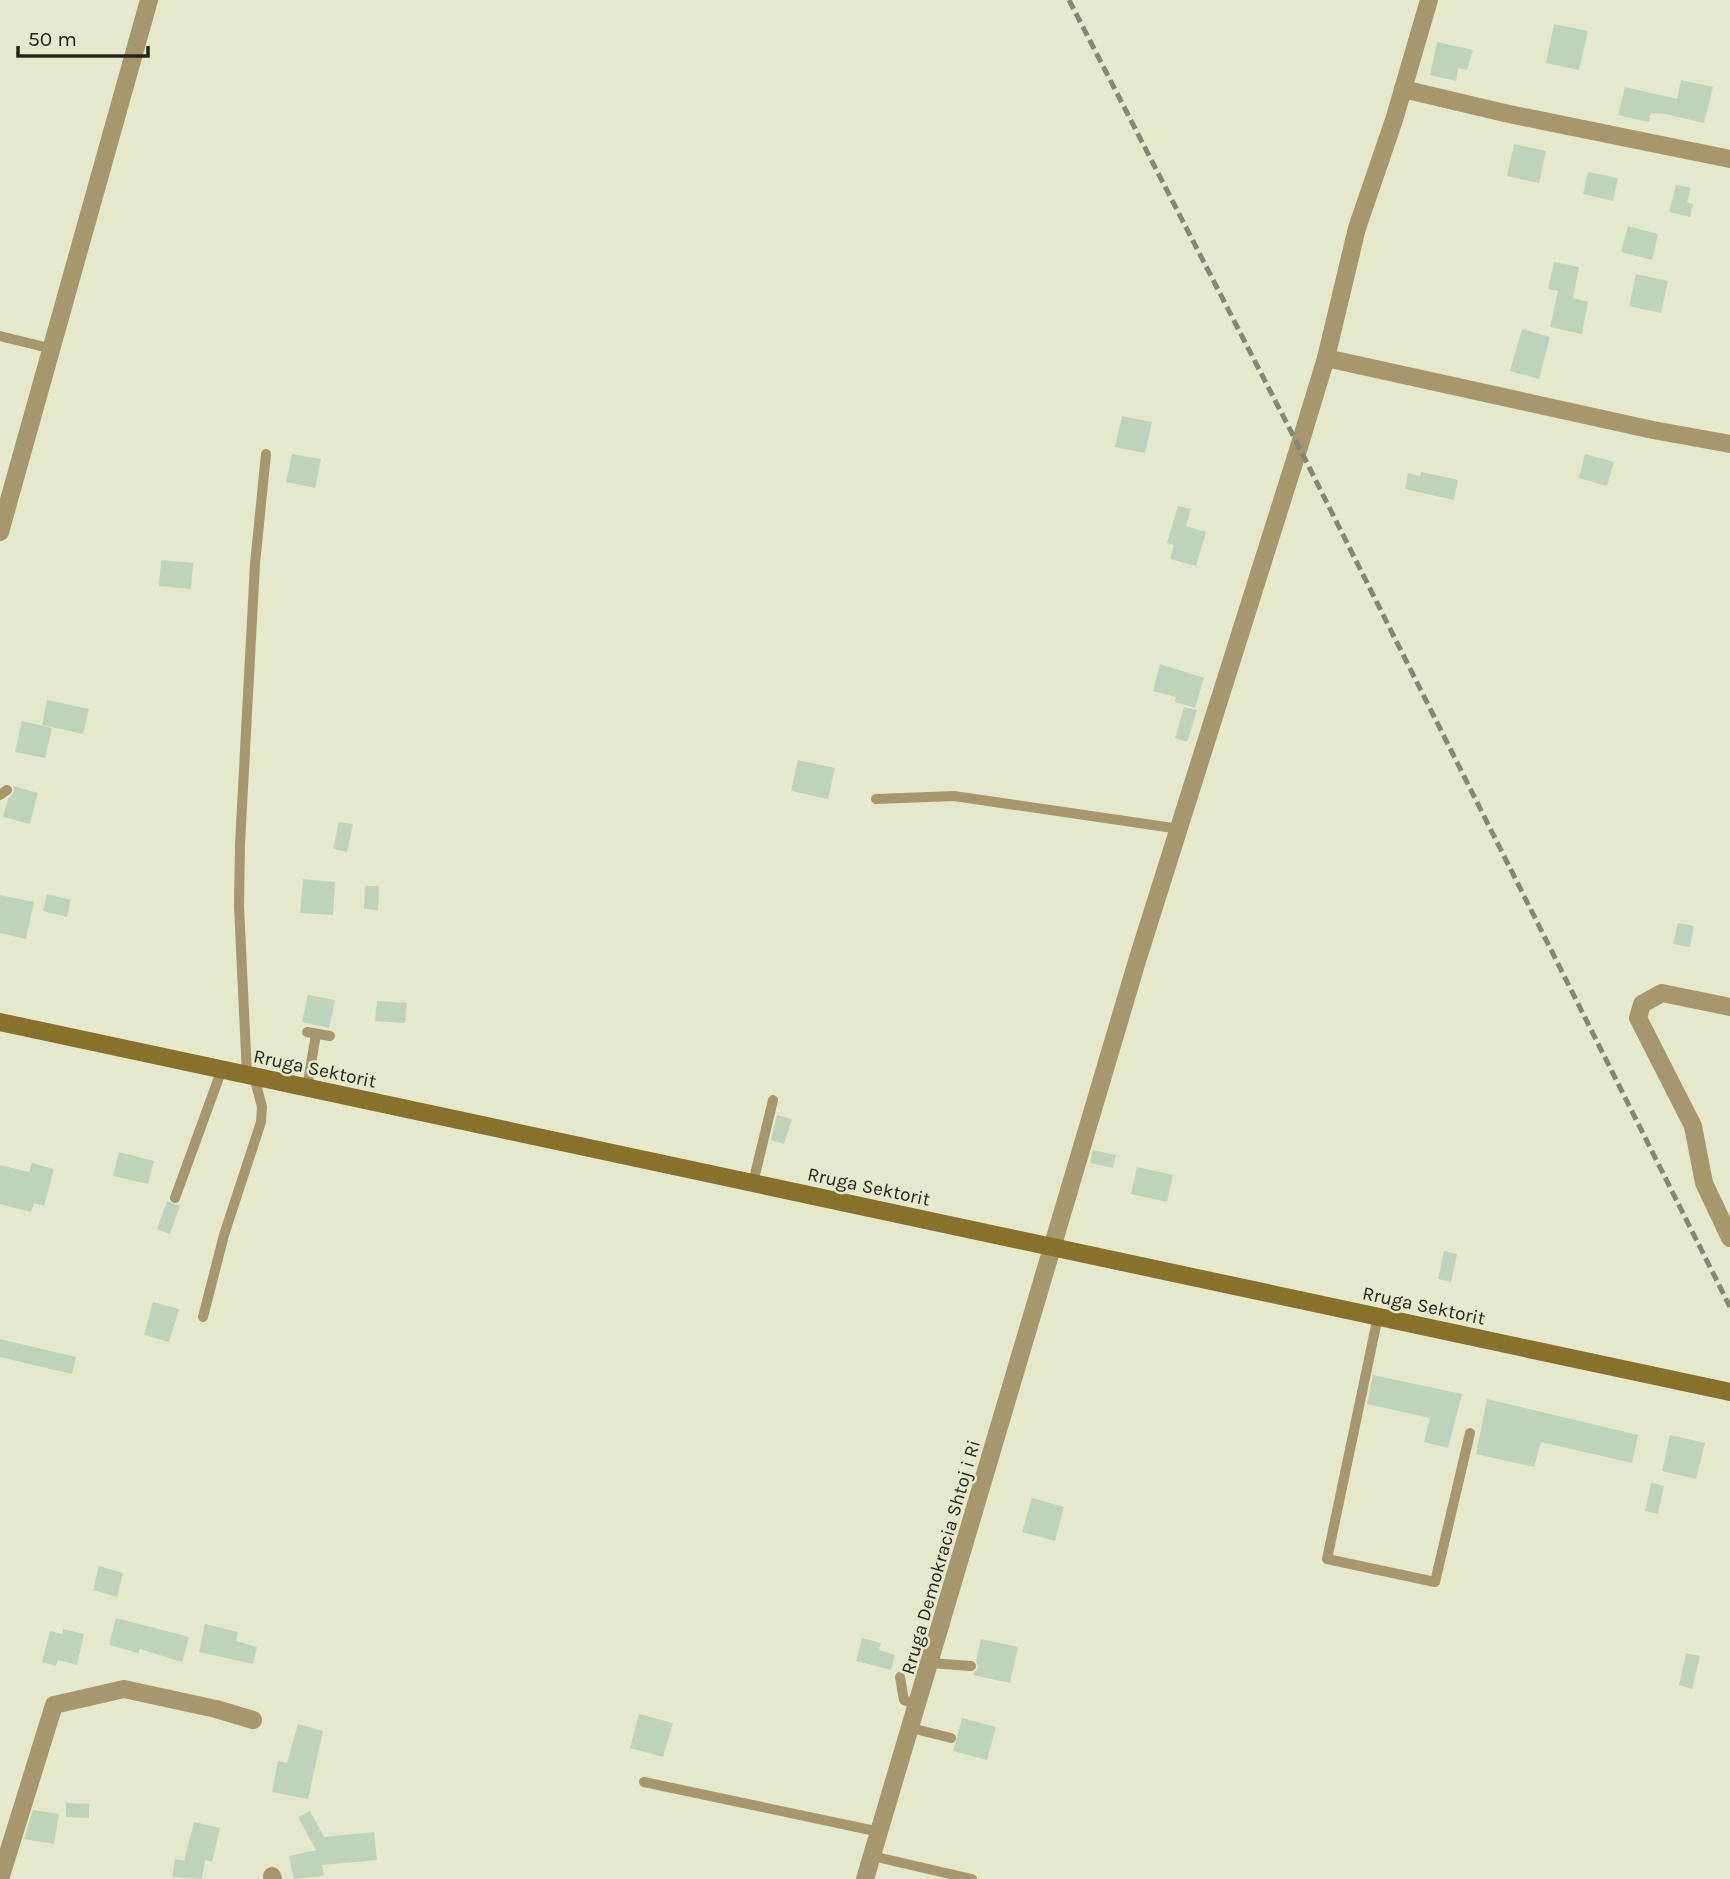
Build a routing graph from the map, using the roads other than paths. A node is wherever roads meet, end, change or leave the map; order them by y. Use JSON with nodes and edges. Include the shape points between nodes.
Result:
{"nodes":[{"id":1,"x":149,"y":0,"type":"edge"},
{"id":2,"x":1429,"y":0,"type":"edge"},
{"id":3,"x":1403,"y":89,"type":"junction"},
{"id":4,"x":1730,"y":159,"type":"edge"},
{"id":5,"x":0,"y":336,"type":"edge"},
{"id":6,"x":53,"y":350,"type":"junction"},
{"id":7,"x":1325,"y":358,"type":"junction"},
{"id":8,"x":1730,"y":444,"type":"edge"},
{"id":9,"x":267,"y":454,"type":"dead end"},
{"id":10,"x":0,"y":532,"type":"edge"},
{"id":11,"x":876,"y":799,"type":"dead end"},
{"id":12,"x":1180,"y":829,"type":"junction"},
{"id":13,"x":1730,"y":1007,"type":"edge"},
{"id":14,"x":0,"y":1022,"type":"edge"},
{"id":15,"x":330,"y":1036,"type":"dead end"},
{"id":16,"x":222,"y":1069,"type":"junction"},
{"id":17,"x":251,"y":1075,"type":"junction"},
{"id":18,"x":307,"y":1088,"type":"junction"},
{"id":19,"x":773,"y":1100,"type":"dead end"},
{"id":20,"x":753,"y":1183,"type":"junction"},
{"id":21,"x":175,"y":1198,"type":"dead end"},
{"id":22,"x":1730,"y":1238,"type":"edge"},
{"id":23,"x":1054,"y":1247,"type":"junction"},
{"id":24,"x":1378,"y":1316,"type":"junction"},
{"id":25,"x":203,"y":1318,"type":"dead end"},
{"id":26,"x":1730,"y":1392,"type":"edge"},
{"id":27,"x":1470,"y":1433,"type":"dead end"},
{"id":28,"x":930,"y":1663,"type":"junction"},
{"id":29,"x":971,"y":1666,"type":"dead end"},
{"id":30,"x":900,"y":1677,"type":"dead end"},
{"id":31,"x":918,"y":1705,"type":"junction"},
{"id":32,"x":253,"y":1720,"type":"dead end"},
{"id":33,"x":911,"y":1728,"type":"junction"},
{"id":34,"x":951,"y":1738,"type":"dead end"},
{"id":35,"x":644,"y":1782,"type":"dead end"},
{"id":36,"x":880,"y":1832,"type":"junction"},
{"id":37,"x":872,"y":1856,"type":"junction"},
{"id":38,"x":0,"y":1879,"type":"edge"},
{"id":39,"x":865,"y":1879,"type":"edge"},
{"id":40,"x":972,"y":1879,"type":"edge"}],
"edges":[{"from":1,"to":6,"type":"street"},
{"from":2,"to":3,"type":"street","name":"Rruga Demokracia Shtoj i Ri"},
{"from":3,"to":4,"type":"street"},
{"from":3,"to":7,"type":"street","name":"Rruga Demokracia Shtoj i Ri","via":[[1357,228]]},
{"from":5,"to":6,"type":"lane"},
{"from":6,"to":10,"type":"street"},
{"from":7,"to":8,"type":"street"},
{"from":7,"to":12,"type":"street","name":"Rruga Demokracia Shtoj i Ri"},
{"from":9,"to":17,"type":"lane","via":[[240,844],[239,906]]},
{"from":11,"to":12,"type":"lane","via":[[954,796]]},
{"from":12,"to":23,"type":"street","name":"Rruga Demokracia Shtoj i Ri"},
{"from":13,"to":22,"type":"street","via":[[1662,993],[1642,1004],[1638,1018],[1693,1126],[1704,1183]]},
{"from":14,"to":16,"type":"street","name":"Rruga Sektorit"},
{"from":15,"to":18,"type":"lane","via":[[311,1033]]},
{"from":16,"to":17,"type":"street","name":"Rruga Sektorit"},
{"from":16,"to":21,"type":"lane"},
{"from":17,"to":18,"type":"street","name":"Rruga Sektorit"},
{"from":17,"to":25,"type":"lane","via":[[262,1107],[261,1122]]},
{"from":18,"to":20,"type":"street","name":"Rruga Sektorit"},
{"from":19,"to":20,"type":"lane"},
{"from":20,"to":23,"type":"street","name":"Rruga Sektorit"},
{"from":23,"to":24,"type":"street","name":"Rruga Sektorit"},
{"from":23,"to":28,"type":"street","name":"Rruga Demokracia Shtoj i Ri"},
{"from":24,"to":26,"type":"street","name":"Rruga Sektorit"},
{"from":24,"to":27,"type":"lane","via":[[1327,1559],[1436,1583]]},
{"from":28,"to":29,"type":"lane"},
{"from":28,"to":31,"type":"street","name":"Rruga Demokracia Shtoj i Ri"},
{"from":30,"to":31,"type":"lane","via":[[904,1700]]},
{"from":31,"to":33,"type":"street","name":"Rruga Demokracia Shtoj i Ri"},
{"from":32,"to":38,"type":"street","via":[[124,1689],[54,1705]]},
{"from":33,"to":34,"type":"lane"},
{"from":33,"to":36,"type":"street","name":"Rruga Demokracia Shtoj i Ri"},
{"from":35,"to":36,"type":"lane"},
{"from":36,"to":37,"type":"street","name":"Rruga Demokracia Shtoj i Ri"},
{"from":37,"to":39,"type":"street","name":"Rruga Demokracia Shtoj i Ri"},
{"from":37,"to":40,"type":"lane"}]}
